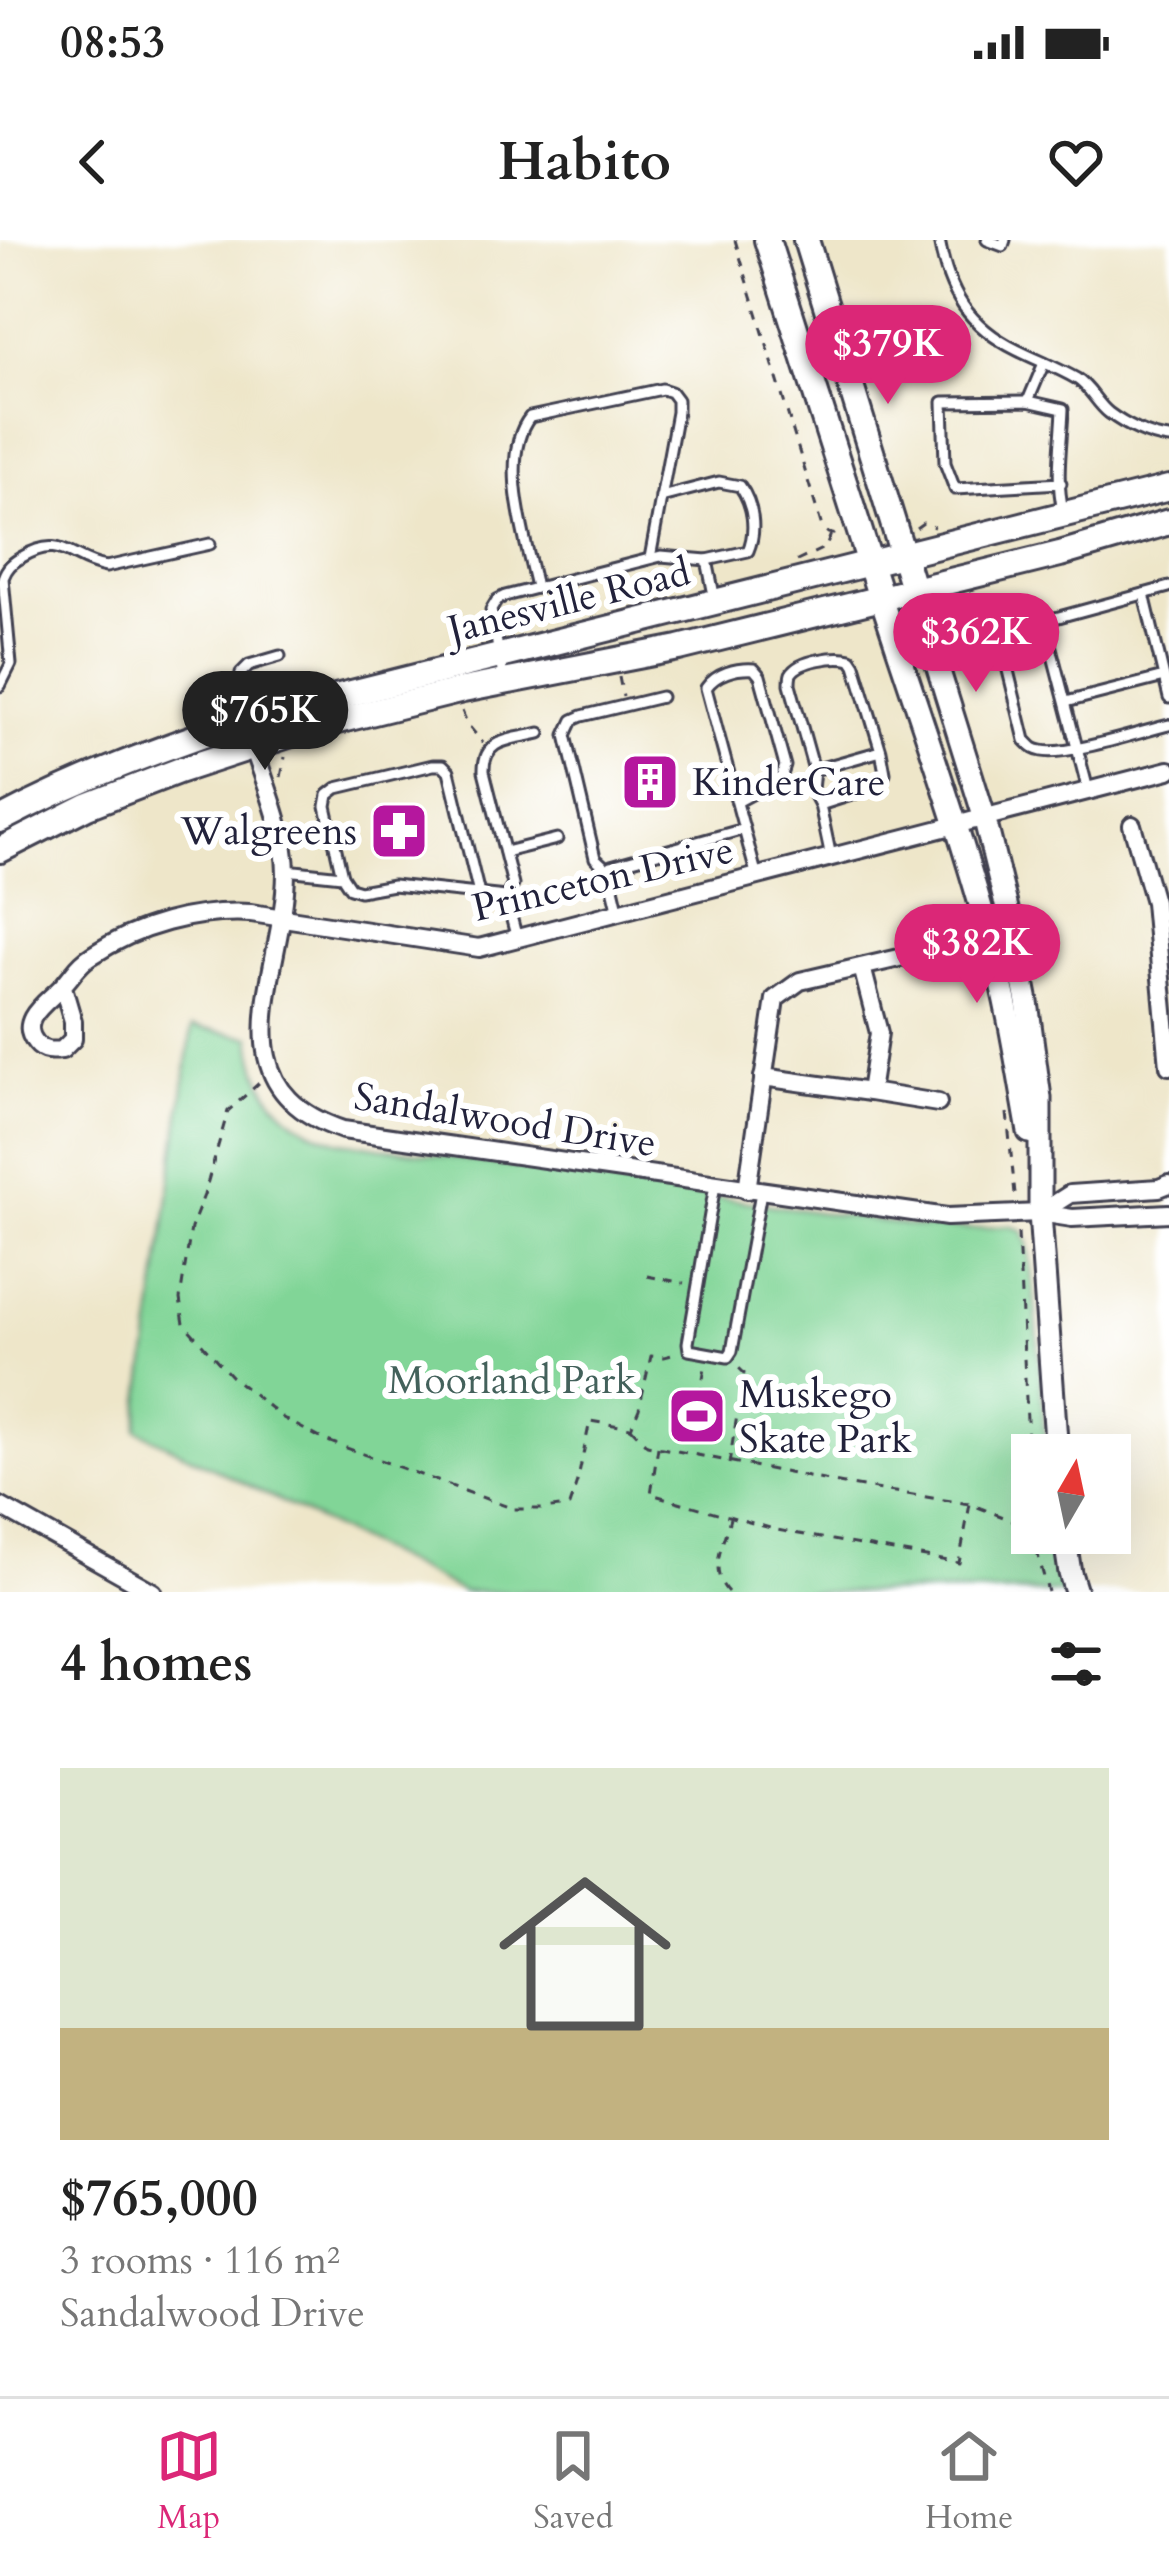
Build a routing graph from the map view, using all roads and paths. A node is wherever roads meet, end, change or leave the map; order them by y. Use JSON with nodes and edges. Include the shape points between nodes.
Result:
{"nodes":[{"id":1,"x":735,"y":240,"type":"edge"},
{"id":2,"x":767,"y":240,"type":"edge"},
{"id":3,"x":806,"y":240,"type":"edge"},
{"id":4,"x":939,"y":240,"type":"edge"},
{"id":5,"x":987,"y":240,"type":"edge"},
{"id":6,"x":1005,"y":240,"type":"edge"},
{"id":7,"x":1044,"y":363,"type":"junction"},
{"id":8,"x":1028,"y":401,"type":"junction"},
{"id":9,"x":1169,"y":439,"type":"edge"},
{"id":10,"x":1061,"y":483,"type":"junction"},
{"id":11,"x":1169,"y":488,"type":"edge"},
{"id":12,"x":662,"y":497,"type":"junction"},
{"id":13,"x":1065,"y":514,"type":"junction"},
{"id":14,"x":1169,"y":522,"type":"edge"},
{"id":15,"x":846,"y":537,"type":"dead end"},
{"id":16,"x":210,"y":544,"type":"dead end"},
{"id":17,"x":903,"y":556,"type":"junction"},
{"id":18,"x":650,"y":558,"type":"junction"},
{"id":19,"x":707,"y":560,"type":"junction"},
{"id":20,"x":868,"y":561,"type":"junction"},
{"id":21,"x":536,"y":587,"type":"junction"},
{"id":22,"x":1169,"y":587,"type":"edge"},
{"id":23,"x":914,"y":591,"type":"junction"},
{"id":24,"x":1144,"y":594,"type":"junction"},
{"id":25,"x":880,"y":598,"type":"junction"},
{"id":26,"x":715,"y":601,"type":"junction"},
{"id":27,"x":1044,"y":620,"type":"junction"},
{"id":28,"x":280,"y":656,"type":"dead end"},
{"id":29,"x":500,"y":669,"type":"junction"},
{"id":30,"x":618,"y":675,"type":"dead end"},
{"id":31,"x":1164,"y":676,"type":"junction"},
{"id":32,"x":0,"y":686,"type":"edge"},
{"id":33,"x":662,"y":697,"type":"dead end"},
{"id":34,"x":1169,"y":698,"type":"edge"},
{"id":35,"x":1066,"y":702,"type":"junction"},
{"id":36,"x":625,"y":706,"type":"junction"},
{"id":37,"x":462,"y":710,"type":"dead end"},
{"id":38,"x":244,"y":720,"type":"junction"},
{"id":39,"x":1169,"y":724,"type":"edge"},
{"id":40,"x":540,"y":733,"type":"dead end"},
{"id":41,"x":252,"y":746,"type":"junction"},
{"id":42,"x":1078,"y":747,"type":"junction"},
{"id":43,"x":488,"y":748,"type":"junction"},
{"id":44,"x":881,"y":751,"type":"junction"},
{"id":45,"x":285,"y":755,"type":"dead end"},
{"id":46,"x":814,"y":770,"type":"junction"},
{"id":47,"x":1169,"y":770,"type":"edge"},
{"id":48,"x":1088,"y":790,"type":"junction"},
{"id":49,"x":285,"y":792,"type":"dead end"},
{"id":50,"x":736,"y":802,"type":"junction"},
{"id":51,"x":820,"y":805,"type":"junction"},
{"id":52,"x":984,"y":816,"type":"junction"},
{"id":53,"x":329,"y":818,"type":"junction"},
{"id":54,"x":0,"y":820,"type":"edge"},
{"id":55,"x":956,"y":824,"type":"junction"},
{"id":56,"x":1132,"y":825,"type":"dead end"},
{"id":57,"x":296,"y":826,"type":"dead end"},
{"id":58,"x":744,"y":829,"type":"junction"},
{"id":59,"x":557,"y":839,"type":"dead end"},
{"id":60,"x":0,"y":850,"type":"edge"},
{"id":61,"x":505,"y":852,"type":"junction"},
{"id":62,"x":831,"y":857,"type":"junction"},
{"id":63,"x":286,"y":870,"type":"junction"},
{"id":64,"x":609,"y":872,"type":"junction"},
{"id":65,"x":342,"y":876,"type":"junction"},
{"id":66,"x":757,"y":877,"type":"junction"},
{"id":67,"x":479,"y":894,"type":"junction"},
{"id":68,"x":506,"y":896,"type":"junction"},
{"id":69,"x":1161,"y":900,"type":"edge"},
{"id":70,"x":620,"y":913,"type":"junction"},
{"id":71,"x":280,"y":917,"type":"junction"},
{"id":72,"x":517,"y":938,"type":"junction"},
{"id":73,"x":908,"y":956,"type":"dead end"},
{"id":74,"x":862,"y":967,"type":"junction"},
{"id":75,"x":63,"y":987,"type":"dead end"},
{"id":76,"x":1169,"y":1066,"type":"edge"},
{"id":77,"x":271,"y":1072,"type":"junction"},
{"id":78,"x":763,"y":1077,"type":"junction"},
{"id":79,"x":870,"y":1092,"type":"junction"},
{"id":80,"x":938,"y":1102,"type":"dead end"},
{"id":81,"x":1006,"y":1106,"type":"dead end"},
{"id":82,"x":1038,"y":1180,"type":"junction"},
{"id":83,"x":1169,"y":1184,"type":"edge"},
{"id":84,"x":715,"y":1185,"type":"junction"},
{"id":85,"x":754,"y":1191,"type":"junction"},
{"id":86,"x":1015,"y":1195,"type":"dead end"},
{"id":87,"x":1040,"y":1213,"type":"junction"},
{"id":88,"x":1169,"y":1214,"type":"edge"},
{"id":89,"x":1018,"y":1233,"type":"dead end"},
{"id":90,"x":647,"y":1276,"type":"dead end"},
{"id":91,"x":698,"y":1286,"type":"junction"},
{"id":92,"x":689,"y":1350,"type":"junction"},
{"id":93,"x":707,"y":1353,"type":"junction"},
{"id":94,"x":728,"y":1357,"type":"junction"},
{"id":95,"x":700,"y":1396,"type":"dead end"},
{"id":96,"x":632,"y":1428,"type":"junction"},
{"id":97,"x":1028,"y":1434,"type":"edge"},
{"id":98,"x":1056,"y":1434,"type":"edge"},
{"id":99,"x":658,"y":1447,"type":"junction"},
{"id":100,"x":729,"y":1462,"type":"junction"},
{"id":101,"x":970,"y":1504,"type":"junction"},
{"id":102,"x":0,"y":1505,"type":"edge"},
{"id":103,"x":730,"y":1516,"type":"junction"},
{"id":104,"x":1011,"y":1520,"type":"edge"},
{"id":105,"x":1038,"y":1554,"type":"edge"},
{"id":106,"x":1068,"y":1554,"type":"edge"},
{"id":107,"x":153,"y":1592,"type":"edge"},
{"id":108,"x":728,"y":1592,"type":"edge"},
{"id":109,"x":1048,"y":1592,"type":"edge"},
{"id":110,"x":1076,"y":1592,"type":"edge"}],
"edges":[{"from":1,"to":15,"type":"path","via":[[822,527]]},
{"from":2,"to":20,"type":"main road"},
{"from":3,"to":17,"type":"main road"},
{"from":4,"to":7,"type":"lane","via":[[955,296],[976,321]]},
{"from":5,"to":6,"type":"lane"},
{"from":7,"to":8,"type":"lane"},
{"from":7,"to":9,"type":"lane","via":[[1082,382],[1108,413]]},
{"from":8,"to":10,"type":"lane","via":[[1063,409]]},
{"from":8,"to":10,"type":"lane","via":[[943,402],[945,463],[955,489]]},
{"from":10,"to":13,"type":"lane"},
{"from":11,"to":13,"type":"main road","name":"Janesville Road"},
{"from":12,"to":18,"type":"lane"},
{"from":12,"to":19,"type":"lane","via":[[719,482],[740,486],[750,500],[748,551]]},
{"from":12,"to":21,"type":"lane","via":[[676,412],[671,392],[530,418],[514,483]]},
{"from":13,"to":17,"type":"main road","name":"Janesville Road"},
{"from":14,"to":23,"type":"main road","name":"Janesville Road"},
{"from":16,"to":32,"type":"lane","via":[[106,567],[65,548],[25,555],[3,578],[11,664]]},
{"from":17,"to":20,"type":"main road","name":"Janesville Road"},
{"from":17,"to":23,"type":"main road"},
{"from":18,"to":19,"type":"lane"},
{"from":18,"to":21,"type":"lane"},
{"from":19,"to":26,"type":"lane"},
{"from":20,"to":25,"type":"main road"},
{"from":20,"to":26,"type":"main road","name":"Janesville Road"},
{"from":21,"to":29,"type":"lane","via":[[497,600],[491,610]]},
{"from":22,"to":24,"type":"lane"},
{"from":23,"to":25,"type":"main road","name":"Janesville Road"},
{"from":23,"to":52,"type":"street"},
{"from":24,"to":27,"type":"lane"},
{"from":24,"to":31,"type":"lane"},
{"from":25,"to":29,"type":"main road","name":"Janesville Road","via":[[679,648]]},
{"from":25,"to":55,"type":"street"},
{"from":26,"to":29,"type":"main road","name":"Janesville Road"},
{"from":27,"to":35,"type":"lane"},
{"from":27,"to":42,"type":"lane","via":[[1011,630],[1002,646],[1025,740],[1046,752]]},
{"from":28,"to":38,"type":"lane","via":[[241,673]]},
{"from":29,"to":38,"type":"main road","name":"Janesville Road"},
{"from":29,"to":41,"type":"main road","name":"Janesville Road"},
{"from":30,"to":36,"type":"path"},
{"from":31,"to":34,"type":"lane"},
{"from":31,"to":35,"type":"lane"},
{"from":33,"to":36,"type":"lane"},
{"from":35,"to":42,"type":"lane"},
{"from":36,"to":64,"type":"lane","via":[[573,720],[566,735],[595,858]]},
{"from":37,"to":43,"type":"path"},
{"from":38,"to":41,"type":"street"},
{"from":38,"to":54,"type":"main road","name":"Janesville Road","via":[[129,759]]},
{"from":39,"to":42,"type":"lane"},
{"from":40,"to":43,"type":"lane"},
{"from":41,"to":60,"type":"main road","name":"Janesville Road","via":[[87,806]]},
{"from":41,"to":63,"type":"street"},
{"from":42,"to":48,"type":"lane"},
{"from":43,"to":61,"type":"lane","via":[[484,772]]},
{"from":44,"to":46,"type":"lane"},
{"from":44,"to":46,"type":"lane","via":[[850,659],[801,665],[790,685]]},
{"from":44,"to":51,"type":"lane","via":[[882,783]]},
{"from":45,"to":49,"type":"path"},
{"from":46,"to":51,"type":"lane"},
{"from":47,"to":48,"type":"street","name":"Princeton Drive"},
{"from":48,"to":52,"type":"street","name":"Princeton Drive"},
{"from":50,"to":50,"type":"lane","via":[[706,688],[719,675],[754,669],[785,766],[781,778]]},
{"from":50,"to":58,"type":"lane"},
{"from":51,"to":62,"type":"lane"},
{"from":52,"to":55,"type":"street","name":"Princeton Drive"},
{"from":52,"to":82,"type":"street","via":[[1027,1003],[1040,1098]]},
{"from":53,"to":57,"type":"path"},
{"from":53,"to":65,"type":"lane"},
{"from":53,"to":67,"type":"lane","via":[[328,795],[337,788],[442,765]]},
{"from":55,"to":62,"type":"street","name":"Princeton Drive"},
{"from":55,"to":82,"type":"street","via":[[1006,1008]]},
{"from":56,"to":69,"type":"street"},
{"from":58,"to":64,"type":"lane"},
{"from":58,"to":66,"type":"lane"},
{"from":59,"to":61,"type":"lane"},
{"from":61,"to":68,"type":"lane","via":[[513,885]]},
{"from":62,"to":66,"type":"street","name":"Princeton Drive"},
{"from":63,"to":65,"type":"lane"},
{"from":63,"to":71,"type":"street"},
{"from":64,"to":70,"type":"lane"},
{"from":65,"to":67,"type":"lane","via":[[360,891],[393,885]]},
{"from":66,"to":70,"type":"street","name":"Princeton Drive"},
{"from":67,"to":68,"type":"lane"},
{"from":68,"to":72,"type":"lane"},
{"from":69,"to":76,"type":"street"},
{"from":70,"to":72,"type":"street","name":"Princeton Drive"},
{"from":71,"to":72,"type":"street","name":"Princeton Drive","via":[[479,948]]},
{"from":71,"to":75,"type":"street","name":"Princeton Drive","via":[[232,912],[166,922],[86,958]]},
{"from":71,"to":77,"type":"street","via":[[263,1034]]},
{"from":73,"to":74,"type":"street"},
{"from":74,"to":78,"type":"street","via":[[800,981],[775,999]]},
{"from":74,"to":79,"type":"street","via":[[879,1033]]},
{"from":77,"to":84,"type":"street","name":"Sandalwood Drive","via":[[291,1104],[344,1130]]},
{"from":77,"to":96,"type":"path","via":[[228,1111],[191,1228],[180,1299],[184,1324],[231,1376],[322,1438],[514,1509],[569,1506],[590,1421]]},
{"from":78,"to":79,"type":"street"},
{"from":78,"to":85,"type":"street"},
{"from":79,"to":80,"type":"street"},
{"from":81,"to":86,"type":"path"},
{"from":82,"to":87,"type":"street"},
{"from":83,"to":87,"type":"street","name":"Sandalwood Drive","via":[[1070,1194]]},
{"from":84,"to":85,"type":"street","name":"Sandalwood Drive"},
{"from":84,"to":91,"type":"lane"},
{"from":85,"to":87,"type":"street","name":"Sandalwood Drive","via":[[947,1217]]},
{"from":85,"to":94,"type":"lane"},
{"from":87,"to":88,"type":"street","name":"Sandalwood Drive"},
{"from":87,"to":98,"type":"street"},
{"from":89,"to":97,"type":"path"},
{"from":90,"to":91,"type":"path"},
{"from":91,"to":92,"type":"lane"},
{"from":92,"to":93,"type":"lane"},
{"from":92,"to":96,"type":"path","via":[[651,1356]]},
{"from":93,"to":94,"type":"lane"},
{"from":93,"to":95,"type":"path"},
{"from":94,"to":100,"type":"path","via":[[744,1373]]},
{"from":96,"to":99,"type":"path"},
{"from":99,"to":100,"type":"path"},
{"from":99,"to":103,"type":"path","via":[[651,1494]]},
{"from":100,"to":101,"type":"path"},
{"from":101,"to":103,"type":"path","via":[[958,1563]]},
{"from":101,"to":104,"type":"path"},
{"from":102,"to":107,"type":"street"},
{"from":103,"to":108,"type":"path","via":[[716,1572]]},
{"from":105,"to":109,"type":"path"},
{"from":106,"to":110,"type":"street"}]}
